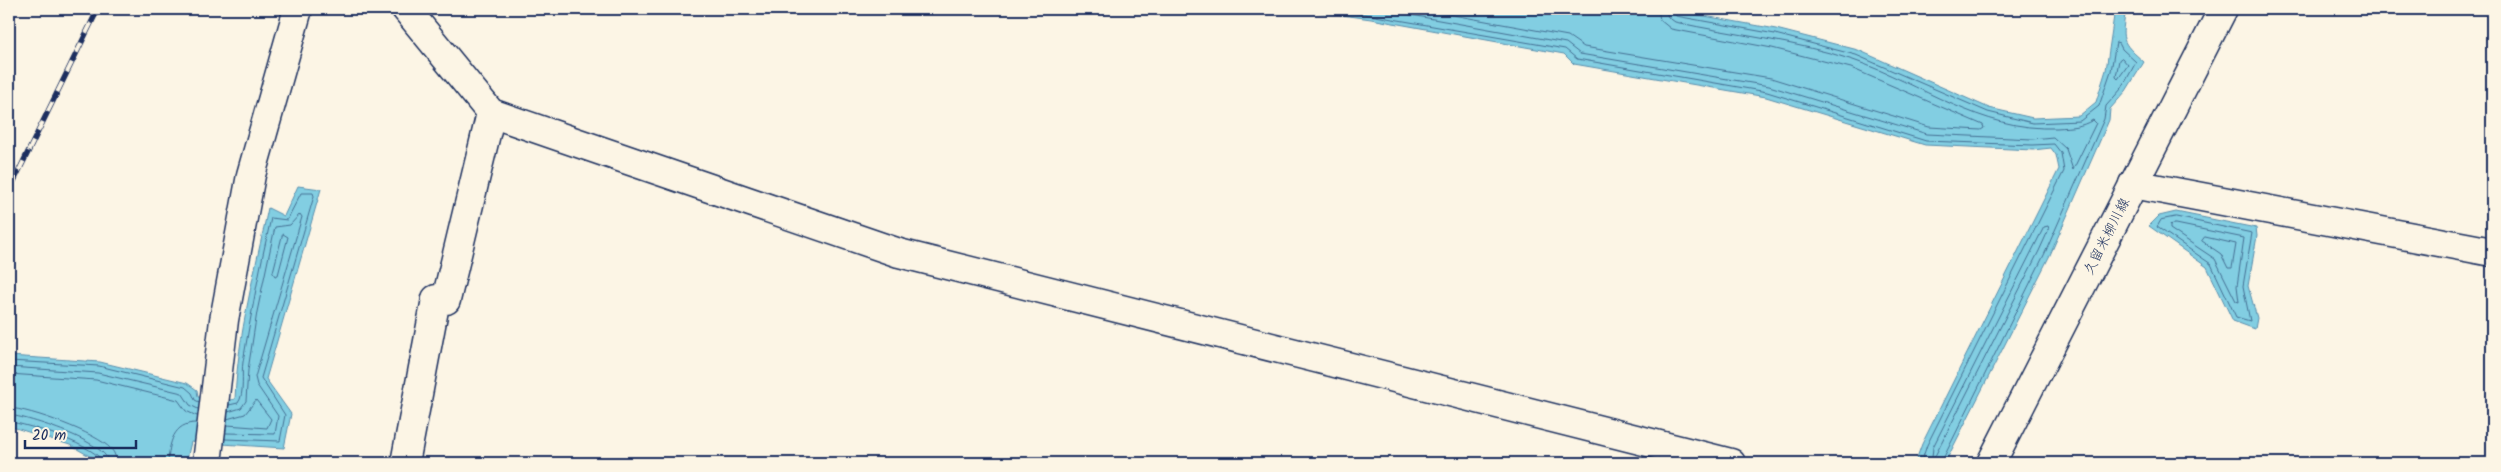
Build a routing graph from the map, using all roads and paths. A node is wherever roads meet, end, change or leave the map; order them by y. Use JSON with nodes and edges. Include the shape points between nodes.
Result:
{"nodes":[{"id":1,"x":298,"y":9,"type":"edge"},
{"id":2,"x":406,"y":9,"type":"edge"},
{"id":3,"x":2223,"y":9,"type":"edge"},
{"id":4,"x":491,"y":113,"type":"junction"},
{"id":5,"x":2133,"y":184,"type":"junction"},
{"id":6,"x":2492,"y":252,"type":"edge"},
{"id":7,"x":207,"y":463,"type":"edge"},
{"id":8,"x":405,"y":463,"type":"edge"},
{"id":9,"x":1730,"y":463,"type":"edge"},
{"id":10,"x":1991,"y":463,"type":"edge"}],
"edges":[{"from":1,"to":7,"type":"street","via":[[251,175],[224,320]]},
{"from":2,"to":4,"type":"street"},
{"from":3,"to":5,"type":"street","name":"久留米柳川線"},
{"from":4,"to":8,"type":"street","via":[[446,300],[436,299]]},
{"from":4,"to":9,"type":"street","via":[[899,254]]},
{"from":5,"to":6,"type":"street"},
{"from":5,"to":10,"type":"street","name":"久留米柳川線"}]}
